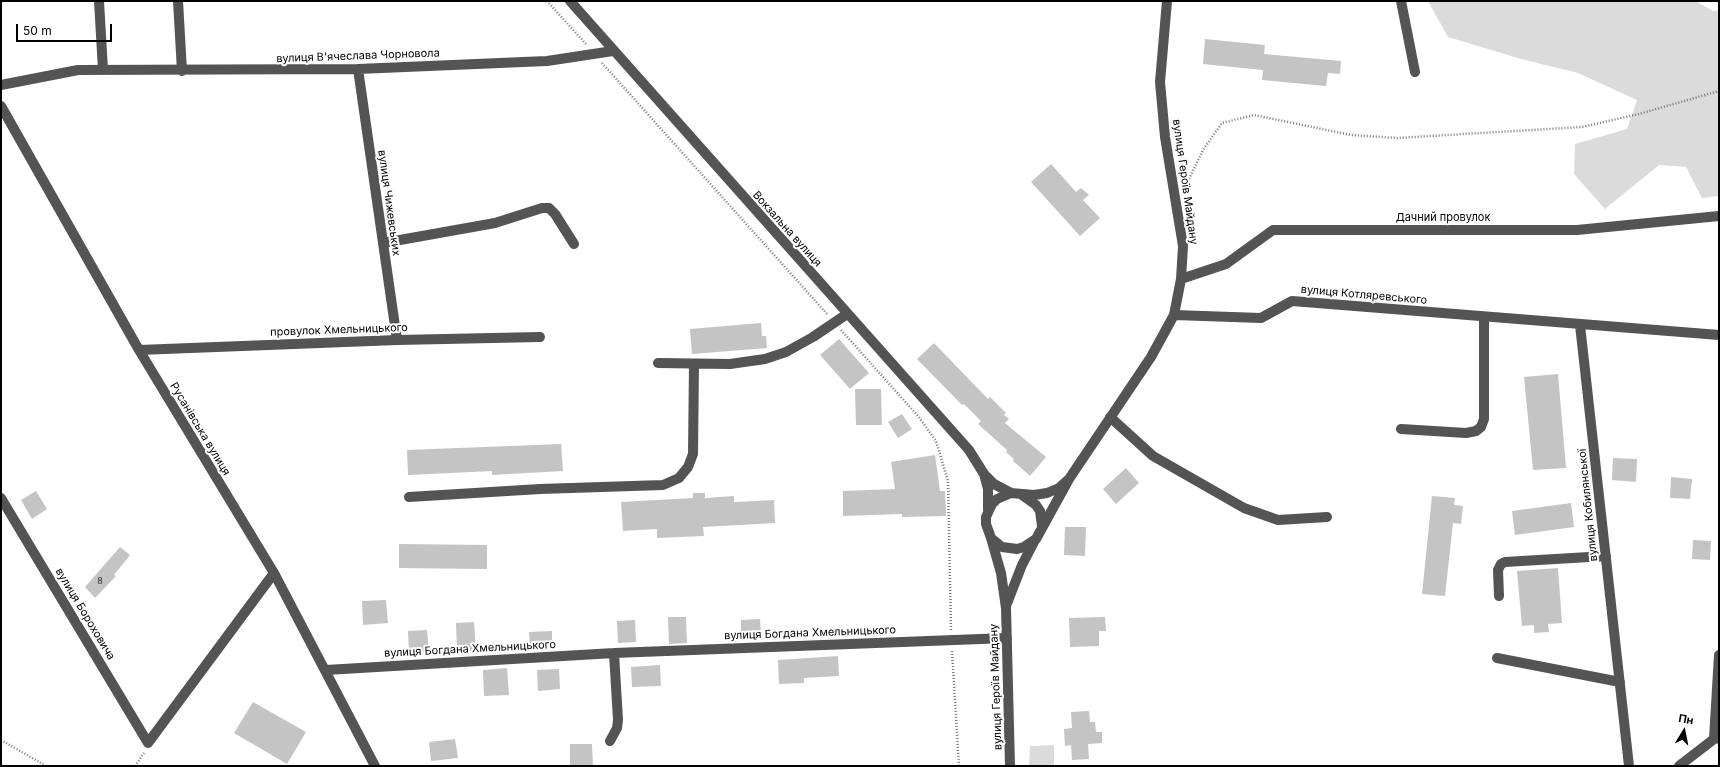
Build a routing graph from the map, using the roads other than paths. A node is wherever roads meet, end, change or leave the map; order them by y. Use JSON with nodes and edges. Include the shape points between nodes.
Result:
{"nodes":[{"id":1,"x":99,"y":1,"type":"edge"},
{"id":2,"x":178,"y":1,"type":"edge"},
{"id":3,"x":570,"y":1,"type":"edge"},
{"id":4,"x":1167,"y":1,"type":"edge"},
{"id":5,"x":1401,"y":1,"type":"edge"},
{"id":6,"x":613,"y":52,"type":"junction"},
{"id":7,"x":358,"y":69,"type":"junction"},
{"id":8,"x":103,"y":70,"type":"junction"},
{"id":9,"x":182,"y":71,"type":"junction"},
{"id":10,"x":1415,"y":72,"type":"dead end"},
{"id":11,"x":1,"y":85,"type":"edge"},
{"id":12,"x":1,"y":106,"type":"edge"},
{"id":13,"x":1719,"y":216,"type":"edge"},
{"id":14,"x":383,"y":243,"type":"junction"},
{"id":15,"x":574,"y":244,"type":"dead end"},
{"id":16,"x":1181,"y":279,"type":"junction"},
{"id":17,"x":847,"y":314,"type":"junction"},
{"id":18,"x":1174,"y":315,"type":"junction"},
{"id":19,"x":1484,"y":317,"type":"junction"},
{"id":20,"x":1580,"y":325,"type":"junction"},
{"id":21,"x":1719,"y":335,"type":"edge"},
{"id":22,"x":540,"y":337,"type":"dead end"},
{"id":23,"x":397,"y":340,"type":"junction"},
{"id":24,"x":139,"y":350,"type":"junction"},
{"id":25,"x":658,"y":363,"type":"dead end"},
{"id":26,"x":694,"y":364,"type":"junction"},
{"id":27,"x":1110,"y":418,"type":"junction"},
{"id":28,"x":1401,"y":429,"type":"dead end"},
{"id":29,"x":984,"y":474,"type":"junction"},
{"id":30,"x":1068,"y":479,"type":"junction"},
{"id":31,"x":1014,"y":494,"type":"junction"},
{"id":32,"x":409,"y":497,"type":"dead end"},
{"id":33,"x":1,"y":498,"type":"edge"},
{"id":34,"x":988,"y":510,"type":"junction"},
{"id":35,"x":1327,"y":517,"type":"dead end"},
{"id":36,"x":1042,"y":526,"type":"junction"},
{"id":37,"x":991,"y":538,"type":"junction"},
{"id":38,"x":1036,"y":539,"type":"junction"},
{"id":39,"x":1606,"y":556,"type":"junction"},
{"id":40,"x":274,"y":573,"type":"junction"},
{"id":41,"x":1499,"y":596,"type":"dead end"},
{"id":42,"x":1006,"y":608,"type":"junction"},
{"id":43,"x":1006,"y":638,"type":"junction"},
{"id":44,"x":614,"y":653,"type":"junction"},
{"id":45,"x":1719,"y":655,"type":"edge"},
{"id":46,"x":1497,"y":658,"type":"dead end"},
{"id":47,"x":326,"y":670,"type":"junction"},
{"id":48,"x":1620,"y":682,"type":"junction"},
{"id":49,"x":1717,"y":739,"type":"edge"},
{"id":50,"x":610,"y":741,"type":"dead end"},
{"id":51,"x":375,"y":766,"type":"edge"},
{"id":52,"x":1010,"y":766,"type":"edge"},
{"id":53,"x":1629,"y":766,"type":"edge"},
{"id":54,"x":1679,"y":766,"type":"edge"}],
"edges":[{"from":1,"to":8,"type":"street"},
{"from":2,"to":9,"type":"street"},
{"from":3,"to":6,"type":"street","name":"Вокзальна вулиця"},
{"from":4,"to":16,"type":"street","name":"вулиця Героїв Майдану","via":[[1160,82],[1165,137],[1183,246]]},
{"from":5,"to":10,"type":"street"},
{"from":6,"to":7,"type":"street","name":"вулиця В'ячеслава Чорновола","via":[[547,61]]},
{"from":6,"to":17,"type":"street","name":"Вокзальна вулиця"},
{"from":7,"to":9,"type":"street","name":"вулиця В'ячеслава Чорновола"},
{"from":7,"to":14,"type":"street","name":"вулиця Чижевських"},
{"from":8,"to":9,"type":"street","name":"вулиця В'ячеслава Чорновола"},
{"from":8,"to":11,"type":"street","name":"вулиця В'ячеслава Чорновола","via":[[78,70]]},
{"from":12,"to":24,"type":"street","name":"Русанівська вулиця"},
{"from":13,"to":16,"type":"street","name":"Дачний провулок","via":[[1577,230],[1273,230],[1226,264]]},
{"from":14,"to":15,"type":"street","via":[[495,223],[549,208]]},
{"from":14,"to":23,"type":"street","name":"вулиця Чижевських"},
{"from":16,"to":18,"type":"street","name":"вулиця Героїв Майдану"},
{"from":17,"to":26,"type":"street","via":[[813,337],[765,360],[730,364]]},
{"from":17,"to":29,"type":"street","name":"Вокзальна вулиця","via":[[970,450]]},
{"from":18,"to":19,"type":"street","name":"вулиця Котляревського","via":[[1261,318],[1292,301]]},
{"from":18,"to":27,"type":"street","name":"вулиця Героїв Майдану","via":[[1151,357]]},
{"from":19,"to":20,"type":"street","name":"вулиця Котляревського"},
{"from":19,"to":28,"type":"street","via":[[1484,419],[1481,427],[1476,431],[1466,432]]},
{"from":20,"to":21,"type":"street","name":"вулиця Котляревського"},
{"from":20,"to":39,"type":"street","name":"вулиця Кобилянської"},
{"from":22,"to":23,"type":"street","name":"провулок Хмельницького"},
{"from":23,"to":24,"type":"street","name":"провулок Хмельницького"},
{"from":24,"to":40,"type":"street","name":"Русанівська вулиця"},
{"from":25,"to":26,"type":"street"},
{"from":26,"to":32,"type":"street","via":[[693,454],[688,467],[679,478],[663,485]]},
{"from":27,"to":30,"type":"street","name":"вулиця Героїв Майдану"},
{"from":27,"to":35,"type":"street","via":[[1153,456],[1244,508],[1278,520]]},
{"from":29,"to":31,"type":"street","name":"Вокзальна вулиця","via":[[994,484]]},
{"from":29,"to":34,"type":"street","name":"Вокзальна вулиця","via":[[988,489]]},
{"from":30,"to":31,"type":"street","name":"вулиця Героїв Майдану","via":[[1059,488],[1047,493]]},
{"from":30,"to":36,"type":"street","name":"вулиця Героїв Майдану"},
{"from":31,"to":34,"type":"street","via":[[997,499]]},
{"from":31,"to":36,"type":"street","via":[[1025,496],[1036,505],[1040,511]]},
{"from":33,"to":40,"type":"street","name":"вулиця Бороховича","via":[[148,743]]},
{"from":34,"to":37,"type":"street","name":"вулиця Героїв Майдану","via":[[986,524]]},
{"from":36,"to":38,"type":"street","name":"вулиця Героїв Майдану"},
{"from":37,"to":38,"type":"street","via":[[1002,547],[1017,549],[1024,548]]},
{"from":37,"to":42,"type":"street","name":"вулиця Героїв Майдану","via":[[1001,573]]},
{"from":38,"to":42,"type":"street","name":"вулиця Героїв Майдану","via":[[1022,565]]},
{"from":39,"to":41,"type":"street","via":[[1501,564],[1498,570]]},
{"from":39,"to":48,"type":"street","name":"вулиця Кобилянської"},
{"from":40,"to":47,"type":"street","name":"Русанівська вулиця"},
{"from":42,"to":43,"type":"street","name":"вулиця Героїв Майдану"},
{"from":43,"to":44,"type":"street","name":"вулиця Богдана Хмельницького"},
{"from":43,"to":52,"type":"street","name":"вулиця Героїв Майдану"},
{"from":44,"to":47,"type":"street","name":"вулиця Богдана Хмельницького"},
{"from":44,"to":50,"type":"street","via":[[618,720]]},
{"from":45,"to":49,"type":"street"},
{"from":46,"to":48,"type":"street"},
{"from":47,"to":51,"type":"street","name":"Русанівська вулиця"},
{"from":48,"to":53,"type":"street","name":"вулиця Кобилянської"},
{"from":49,"to":54,"type":"street"}]}
